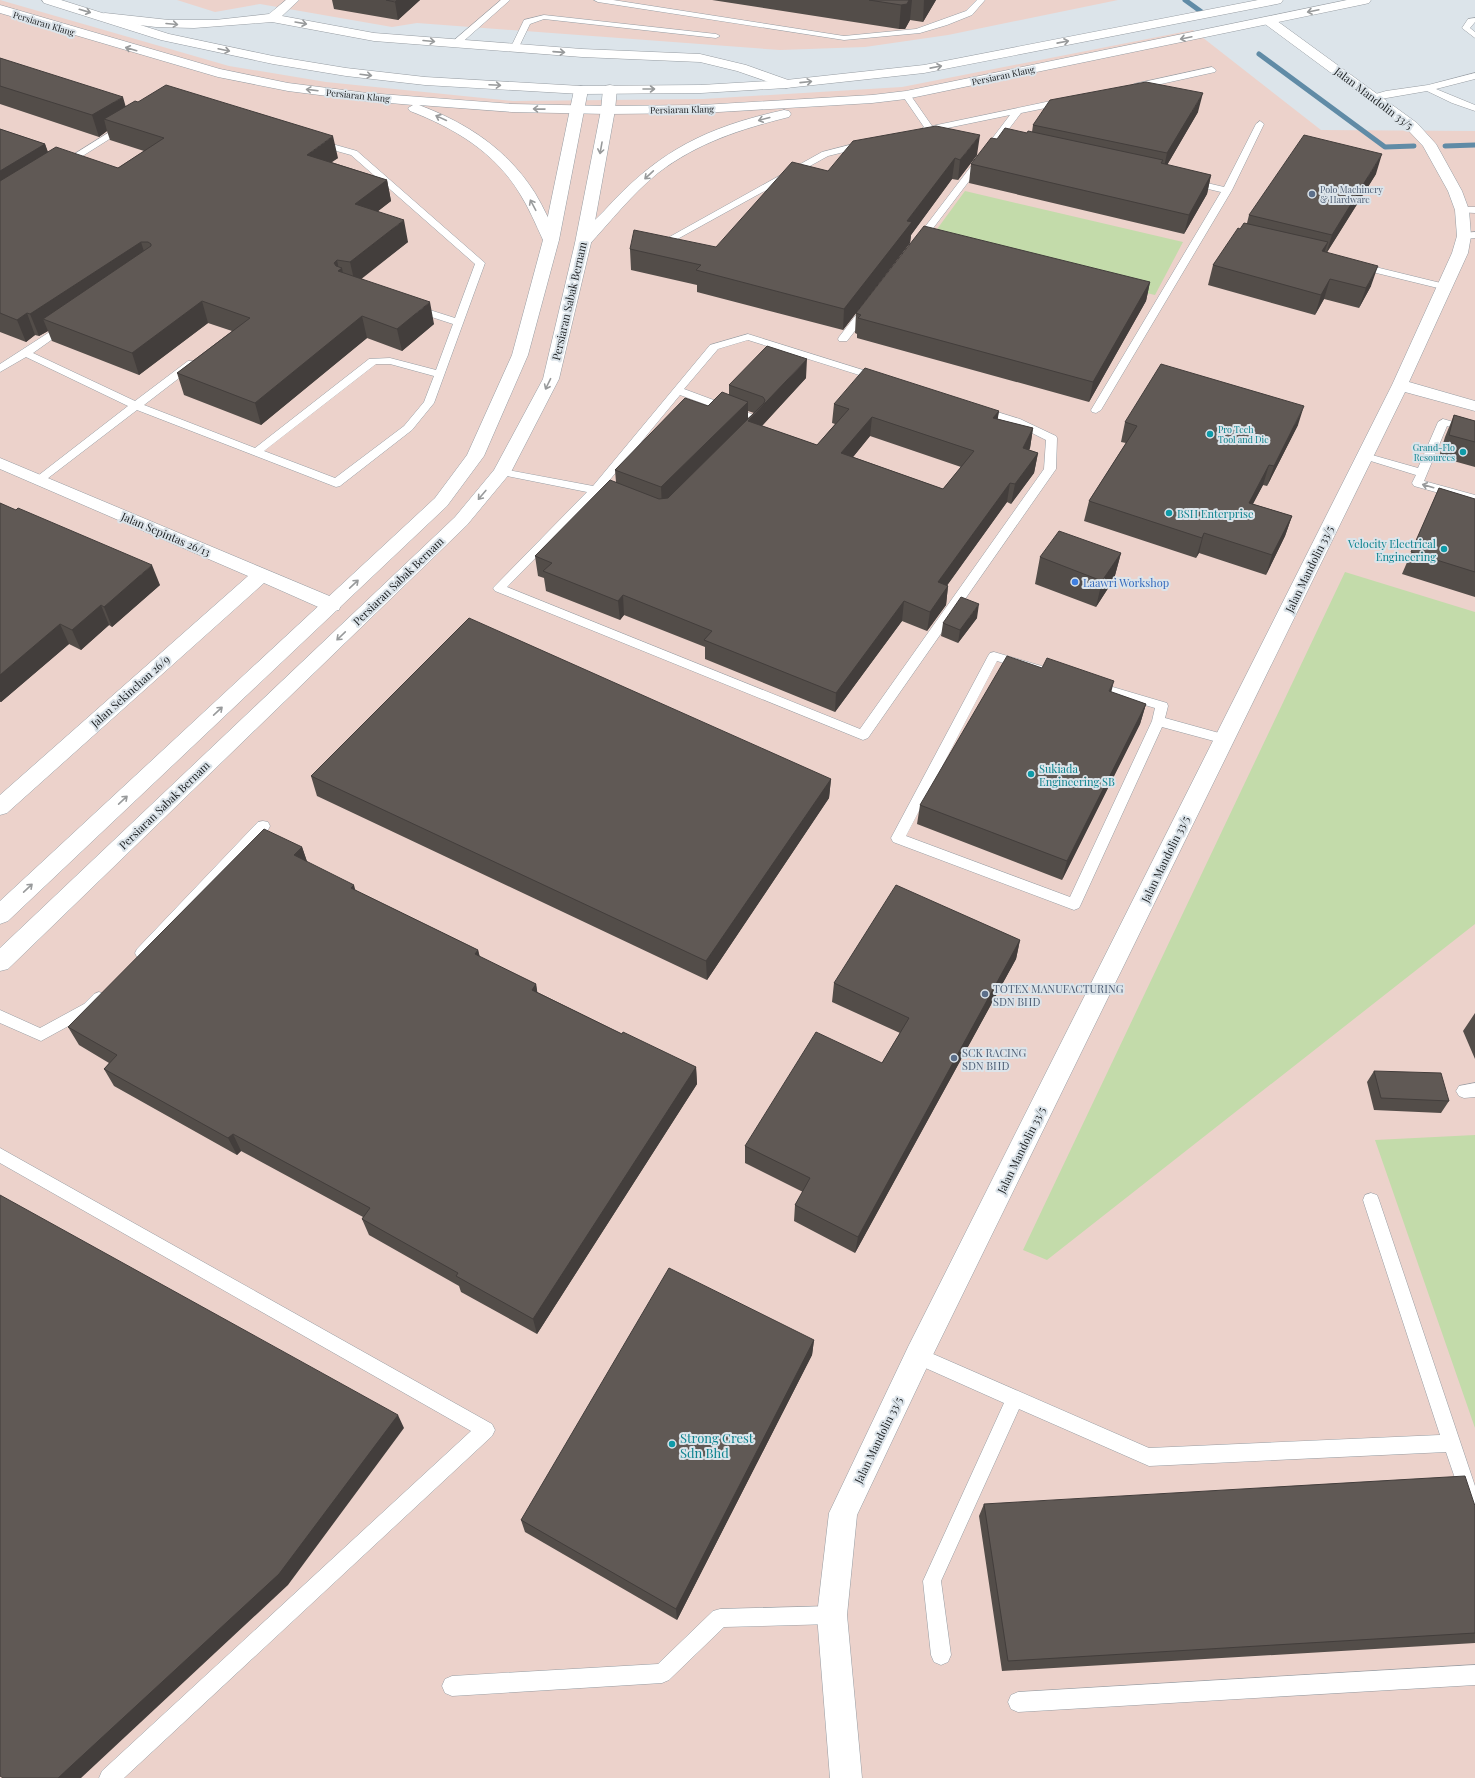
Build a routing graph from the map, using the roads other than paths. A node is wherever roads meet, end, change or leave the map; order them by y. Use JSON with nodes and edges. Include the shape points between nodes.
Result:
{"nodes":[{"id":1,"x":48,"y":0,"type":"edge"},
{"id":2,"x":293,"y":0,"type":"edge"},
{"id":3,"x":506,"y":0,"type":"edge"},
{"id":4,"x":598,"y":0,"type":"edge"},
{"id":5,"x":981,"y":0,"type":"edge"},
{"id":6,"x":1277,"y":0,"type":"edge"},
{"id":7,"x":1365,"y":0,"type":"edge"},
{"id":8,"x":1264,"y":8,"type":"edge"},
{"id":9,"x":0,"y":9,"type":"edge"},
{"id":10,"x":105,"y":17,"type":"junction"},
{"id":11,"x":272,"y":18,"type":"junction"},
{"id":12,"x":1475,"y":20,"type":"edge"},
{"id":13,"x":716,"y":36,"type":"dead end"},
{"id":14,"x":1475,"y":36,"type":"edge"},
{"id":15,"x":455,"y":44,"type":"junction"},
{"id":16,"x":514,"y":49,"type":"junction"},
{"id":17,"x":1212,"y":70,"type":"dead end"},
{"id":18,"x":1475,"y":76,"type":"edge"},
{"id":19,"x":786,"y":84,"type":"junction"},
{"id":20,"x":1126,"y":88,"type":"edge"},
{"id":21,"x":1428,"y":88,"type":"junction"},
{"id":22,"x":610,"y":89,"type":"junction"},
{"id":23,"x":581,"y":90,"type":"junction"},
{"id":24,"x":906,"y":95,"type":"junction"},
{"id":25,"x":1375,"y":97,"type":"junction"},
{"id":26,"x":384,"y":98,"type":"junction"},
{"id":27,"x":872,"y":100,"type":"junction"},
{"id":28,"x":1071,"y":100,"type":"edge"},
{"id":29,"x":1475,"y":108,"type":"edge"},
{"id":30,"x":578,"y":109,"type":"junction"},
{"id":31,"x":608,"y":110,"type":"junction"},
{"id":32,"x":1017,"y":112,"type":"junction"},
{"id":33,"x":132,"y":121,"type":"edge"},
{"id":34,"x":1260,"y":124,"type":"dead end"},
{"id":35,"x":930,"y":129,"type":"junction"},
{"id":36,"x":915,"y":132,"type":"edge"},
{"id":37,"x":308,"y":141,"type":"edge"},
{"id":38,"x":877,"y":141,"type":"edge"},
{"id":39,"x":53,"y":170,"type":"edge"},
{"id":40,"x":1180,"y":180,"type":"edge"},
{"id":41,"x":1227,"y":190,"type":"junction"},
{"id":42,"x":1469,"y":210,"type":"edge"},
{"id":43,"x":1470,"y":236,"type":"edge"},
{"id":44,"x":551,"y":240,"type":"junction"},
{"id":45,"x":669,"y":240,"type":"edge"},
{"id":46,"x":583,"y":243,"type":"junction"},
{"id":47,"x":920,"y":244,"type":"edge"},
{"id":48,"x":1346,"y":263,"type":"edge"},
{"id":49,"x":1446,"y":287,"type":"junction"},
{"id":50,"x":871,"y":303,"type":"edge"},
{"id":51,"x":406,"y":305,"type":"edge"},
{"id":52,"x":76,"y":319,"type":"edge"},
{"id":53,"x":459,"y":323,"type":"junction"},
{"id":54,"x":843,"y":339,"type":"dead end"},
{"id":55,"x":25,"y":353,"type":"junction"},
{"id":56,"x":199,"y":358,"type":"edge"},
{"id":57,"x":0,"y":369,"type":"edge"},
{"id":58,"x":440,"y":374,"type":"junction"},
{"id":59,"x":1400,"y":385,"type":"junction"},
{"id":60,"x":679,"y":391,"type":"junction"},
{"id":61,"x":136,"y":406,"type":"junction"},
{"id":62,"x":1475,"y":406,"type":"edge"},
{"id":63,"x":1096,"y":410,"type":"dead end"},
{"id":64,"x":1475,"y":431,"type":"edge"},
{"id":65,"x":742,"y":436,"type":"edge"},
{"id":66,"x":256,"y":452,"type":"junction"},
{"id":67,"x":1365,"y":456,"type":"junction"},
{"id":68,"x":0,"y":463,"type":"edge"},
{"id":69,"x":502,"y":472,"type":"junction"},
{"id":70,"x":1422,"y":473,"type":"junction"},
{"id":71,"x":39,"y":480,"type":"junction"},
{"id":72,"x":597,"y":488,"type":"junction"},
{"id":73,"x":610,"y":493,"type":"edge"},
{"id":74,"x":1475,"y":499,"type":"edge"},
{"id":75,"x":261,"y":575,"type":"junction"},
{"id":76,"x":332,"y":605,"type":"junction"},
{"id":77,"x":1158,"y":721,"type":"junction"},
{"id":78,"x":1225,"y":739,"type":"junction"},
{"id":79,"x":0,"y":807,"type":"edge"},
{"id":80,"x":263,"y":826,"type":"dead end"},
{"id":81,"x":0,"y":915,"type":"edge"},
{"id":82,"x":0,"y":962,"type":"edge"},
{"id":83,"x":133,"y":963,"type":"edge"},
{"id":84,"x":111,"y":985,"type":"edge"},
{"id":85,"x":0,"y":1016,"type":"edge"},
{"id":86,"x":0,"y":1155,"type":"edge"},
{"id":87,"x":1370,"y":1200,"type":"dead end"},
{"id":88,"x":918,"y":1356,"type":"junction"},
{"id":89,"x":1015,"y":1399,"type":"junction"},
{"id":90,"x":1452,"y":1443,"type":"junction"},
{"id":91,"x":1475,"y":1513,"type":"edge"},
{"id":92,"x":832,"y":1615,"type":"junction"},
{"id":93,"x":942,"y":1656,"type":"dead end"},
{"id":94,"x":1475,"y":1675,"type":"edge"},
{"id":95,"x":452,"y":1686,"type":"dead end"},
{"id":96,"x":1018,"y":1702,"type":"dead end"},
{"id":97,"x":110,"y":1778,"type":"edge"},
{"id":98,"x":846,"y":1778,"type":"edge"}],
"edges":[{"from":1,"to":10,"type":"street","name":"Persiaran Klang","one_way":true},
{"from":2,"to":11,"type":"street"},
{"from":3,"to":15,"type":"lane"},
{"from":4,"to":5,"type":"lane","via":[[844,38],[917,31],[969,13]]},
{"from":6,"to":8,"type":"street","name":"Persiaran Klang"},
{"from":7,"to":8,"type":"street","name":"Persiaran Klang","one_way":true},
{"from":19,"to":8,"type":"street","name":"Persiaran Klang","one_way":true,"via":[[924,69]]},
{"from":8,"to":24,"type":"street","name":"Persiaran Klang","one_way":true},
{"from":8,"to":25,"type":"street","name":"Jalan Mandolin 33/5"},
{"from":26,"to":9,"type":"street","name":"Persiaran Klang","one_way":true,"via":[[288,87],[218,74]]},
{"from":10,"to":11,"type":"street","one_way":true,"via":[[181,25]]},
{"from":10,"to":23,"type":"street","name":"Persiaran Klang","one_way":true,"via":[[166,37],[214,48],[346,72],[425,81]]},
{"from":11,"to":15,"type":"street","one_way":true,"via":[[374,37]]},
{"from":12,"to":14,"type":"lane","via":[[1466,28]]},
{"from":13,"to":16,"type":"lane","via":[[544,17],[527,22]]},
{"from":15,"to":16,"type":"street"},
{"from":16,"to":19,"type":"street","one_way":true,"via":[[700,58],[741,68]]},
{"from":17,"to":20,"type":"lane"},
{"from":18,"to":21,"type":"lane"},
{"from":22,"to":19,"type":"street","name":"Persiaran Klang","one_way":true,"via":[[701,89]]},
{"from":21,"to":25,"type":"lane"},
{"from":21,"to":29,"type":"lane"},
{"from":22,"to":23,"type":"street","name":"Persiaran Klang"},
{"from":22,"to":31,"type":"street","name":"Persiaran Sabak Bernam"},
{"from":23,"to":30,"type":"street"},
{"from":24,"to":27,"type":"street","name":"Persiaran Klang"},
{"from":24,"to":35,"type":"lane"},
{"from":25,"to":42,"type":"street","name":"Jalan Mandolin 33/5","via":[[1412,126],[1429,144],[1455,191]]},
{"from":30,"to":26,"type":"street","name":"Persiaran Klang","one_way":true,"via":[[504,108]]},
{"from":44,"to":26,"type":"street","one_way":true,"via":[[525,189],[495,152],[455,125],[417,108]]},
{"from":27,"to":31,"type":"street","name":"Persiaran Klang","via":[[702,109]]},
{"from":27,"to":46,"type":"street","one_way":true,"via":[[774,116],[735,126],[690,146],[662,164],[641,182]]},
{"from":28,"to":32,"type":"lane"},
{"from":30,"to":31,"type":"street","name":"Persiaran Klang"},
{"from":30,"to":44,"type":"street"},
{"from":31,"to":46,"type":"street","name":"Persiaran Sabak Bernam","one_way":true},
{"from":32,"to":35,"type":"lane"},
{"from":32,"to":47,"type":"lane"},
{"from":33,"to":39,"type":"lane"},
{"from":34,"to":41,"type":"lane"},
{"from":35,"to":36,"type":"lane"},
{"from":37,"to":53,"type":"lane","via":[[354,154],[480,263]]},
{"from":38,"to":45,"type":"lane","via":[[825,154]]},
{"from":40,"to":41,"type":"lane"},
{"from":41,"to":63,"type":"lane","via":[[1158,299]]},
{"from":42,"to":43,"type":"street","name":"Jalan Mandolin 33/5"},
{"from":43,"to":49,"type":"street","name":"Jalan Mandolin 33/5"},
{"from":76,"to":44,"type":"street","one_way":true,"via":[[441,502],[475,456],[520,355]]},
{"from":46,"to":69,"type":"street","name":"Persiaran Sabak Bernam","one_way":true,"via":[[551,379]]},
{"from":48,"to":49,"type":"lane"},
{"from":49,"to":59,"type":"street","name":"Jalan Mandolin 33/5"},
{"from":50,"to":54,"type":"lane"},
{"from":51,"to":53,"type":"lane"},
{"from":52,"to":55,"type":"lane"},
{"from":53,"to":58,"type":"lane"},
{"from":55,"to":57,"type":"lane"},
{"from":55,"to":61,"type":"lane"},
{"from":56,"to":61,"type":"lane"},
{"from":58,"to":66,"type":"lane","via":[[390,361],[373,362]]},
{"from":58,"to":66,"type":"lane","via":[[429,403],[408,428],[336,483]]},
{"from":59,"to":62,"type":"street"},
{"from":59,"to":67,"type":"street","name":"Jalan Mandolin 33/5"},
{"from":60,"to":65,"type":"lane","via":[[758,420]]},
{"from":60,"to":72,"type":"lane"},
{"from":60,"to":72,"type":"lane","via":[[714,347],[748,337],[1016,421],[1052,438],[1050,469],[863,735],[499,588]]},
{"from":61,"to":66,"type":"lane"},
{"from":61,"to":71,"type":"lane"},
{"from":64,"to":70,"type":"lane","via":[[1443,422]]},
{"from":67,"to":70,"type":"lane"},
{"from":67,"to":78,"type":"street","name":"Jalan Mandolin 33/5"},
{"from":68,"to":71,"type":"street","name":"Jalan Sepintas 26/13"},
{"from":69,"to":72,"type":"lane"},
{"from":69,"to":82,"type":"street","name":"Persiaran Sabak Bernam","one_way":true,"via":[[461,521]]},
{"from":74,"to":70,"type":"lane","one_way":true,"via":[[1418,483]]},
{"from":71,"to":75,"type":"street","name":"Jalan Sepintas 26/13"},
{"from":72,"to":73,"type":"lane"},
{"from":75,"to":76,"type":"street","name":"Jalan Sepintas 26/13"},
{"from":75,"to":79,"type":"street","name":"Jalan Sekinchan 26/9"},
{"from":81,"to":76,"type":"street","one_way":true},
{"from":77,"to":77,"type":"lane","via":[[1074,904],[898,838],[994,656],[1162,706]]},
{"from":77,"to":78,"type":"lane"},
{"from":78,"to":88,"type":"street","name":"Jalan Mandolin 33/5"},
{"from":80,"to":83,"type":"lane"},
{"from":84,"to":85,"type":"lane","via":[[89,1008],[41,1035]]},
{"from":86,"to":97,"type":"lane","via":[[486,1430]]},
{"from":87,"to":90,"type":"lane"},
{"from":88,"to":89,"type":"lane"},
{"from":88,"to":92,"type":"street","name":"Jalan Mandolin 33/5","via":[[843,1512]]},
{"from":89,"to":90,"type":"lane","via":[[1149,1457]]},
{"from":89,"to":93,"type":"lane","via":[[932,1581]]},
{"from":90,"to":91,"type":"lane"},
{"from":92,"to":95,"type":"lane","via":[[720,1618],[662,1673]]},
{"from":92,"to":98,"type":"street","name":"Jalan Mandolin 33/5"},
{"from":94,"to":96,"type":"lane"}]}
